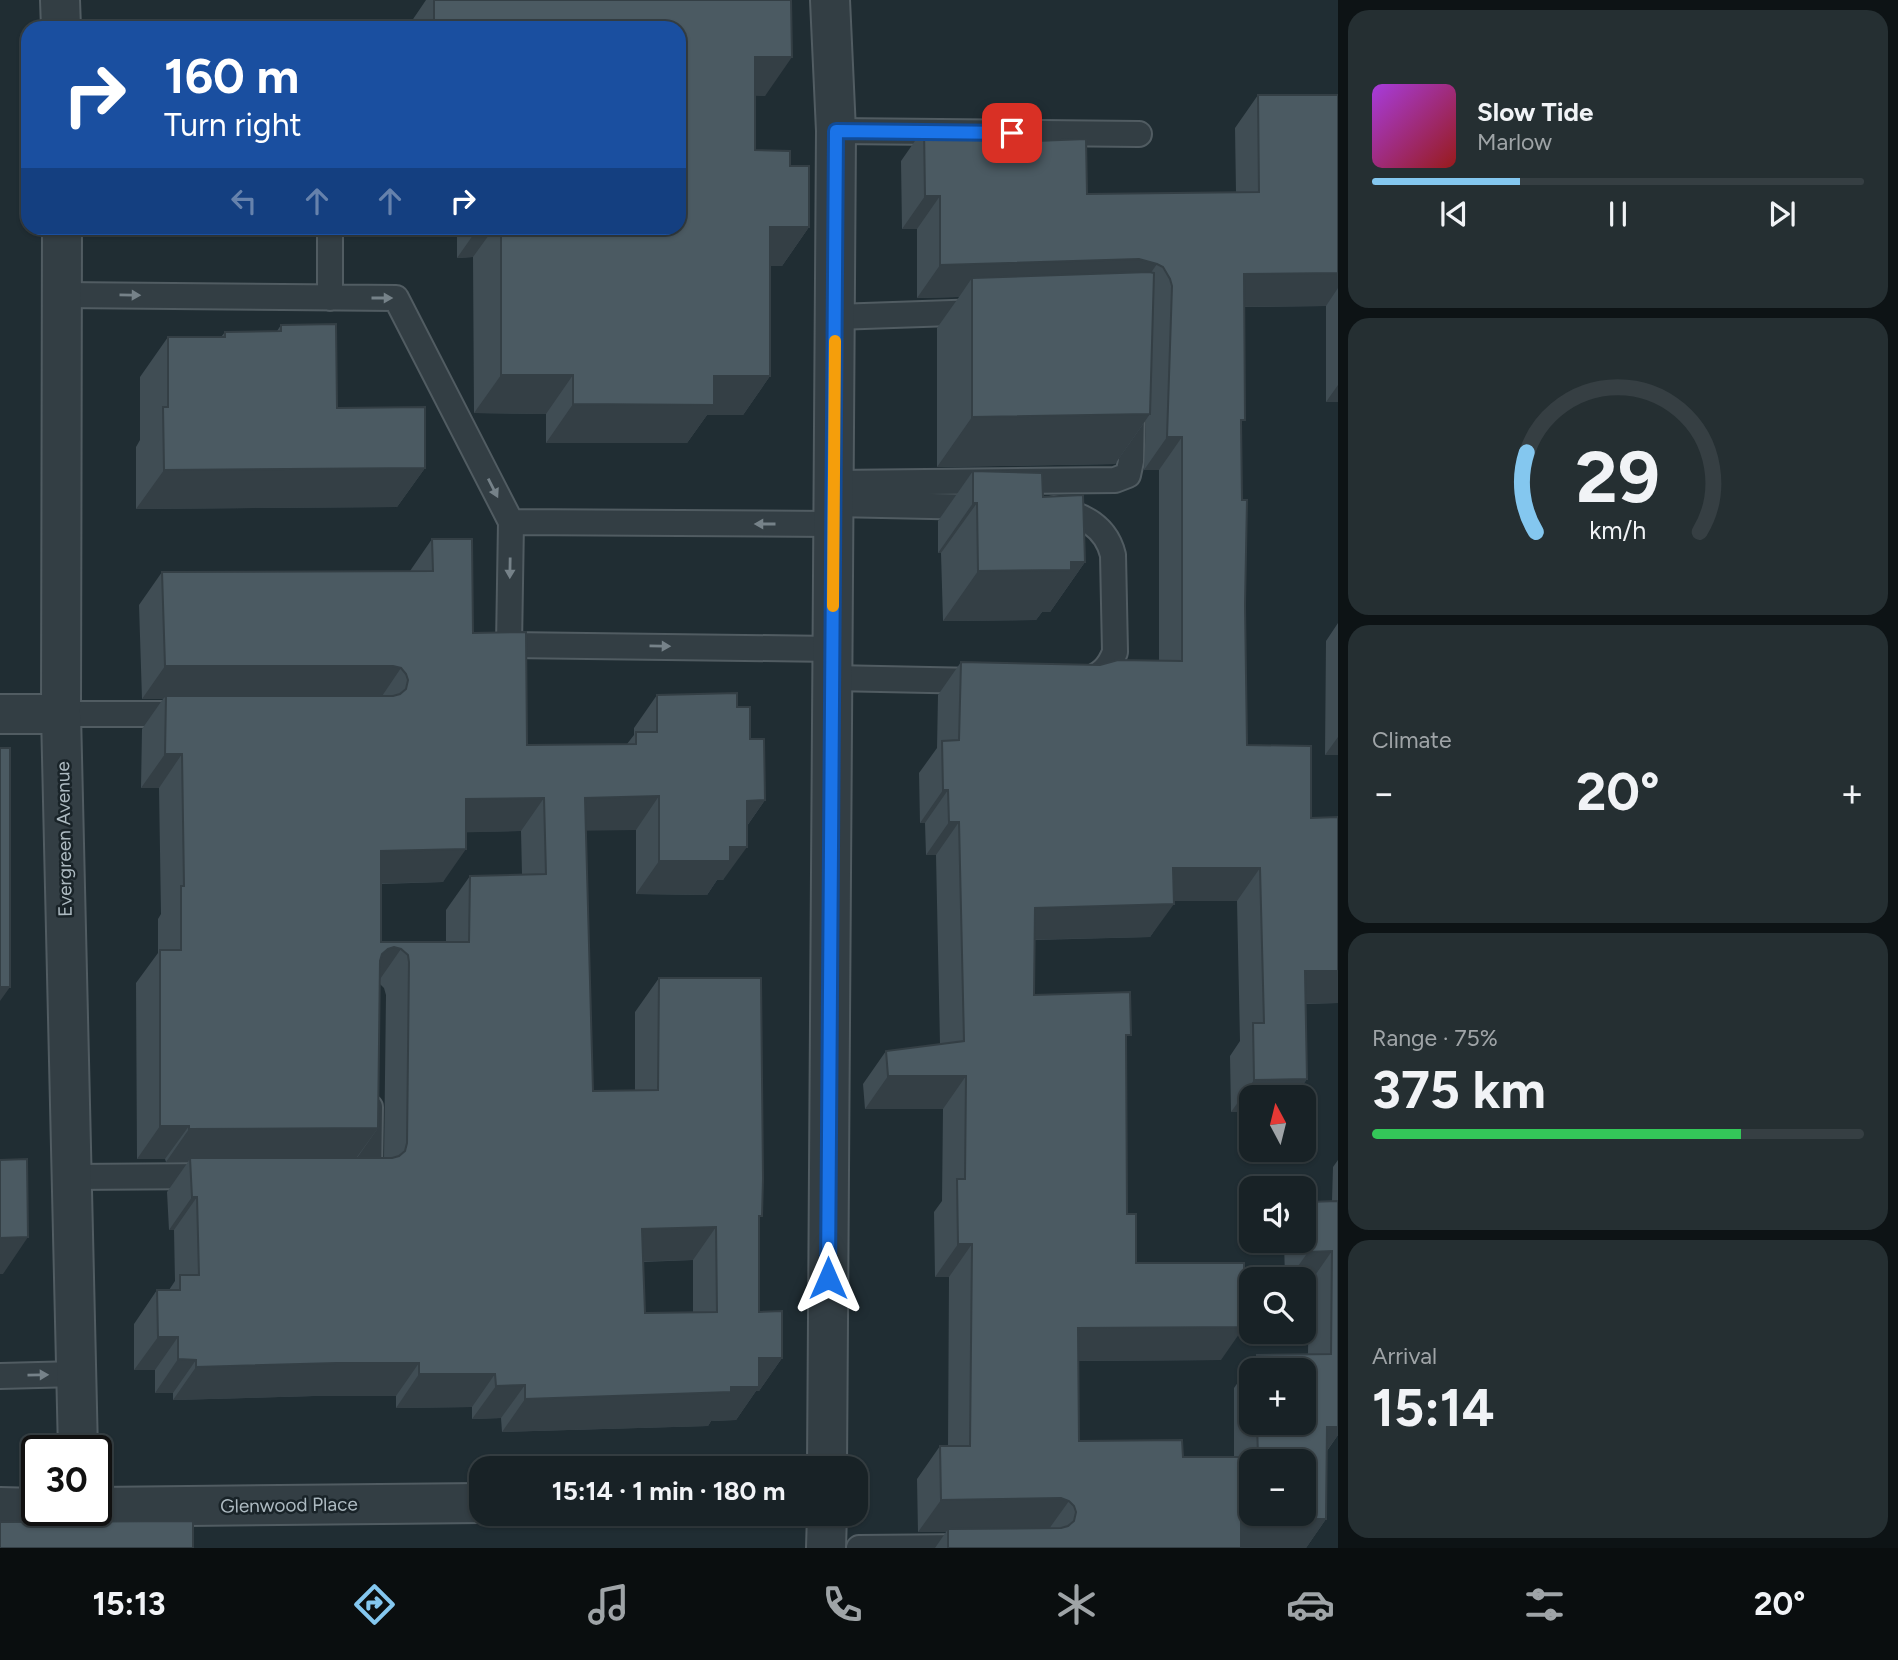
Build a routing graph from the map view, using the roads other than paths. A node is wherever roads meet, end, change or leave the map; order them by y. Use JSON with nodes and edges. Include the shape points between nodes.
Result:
{"nodes":[{"id":1,"x":60,"y":0,"type":"edge"},
{"id":2,"x":830,"y":0,"type":"edge"},
{"id":3,"x":61,"y":21,"type":"edge"},
{"id":4,"x":836,"y":131,"type":"junction"},
{"id":5,"x":1139,"y":134,"type":"dead end"},
{"id":6,"x":62,"y":235,"type":"edge"},
{"id":7,"x":330,"y":235,"type":"edge"},
{"id":8,"x":62,"y":295,"type":"junction"},
{"id":9,"x":330,"y":298,"type":"junction"},
{"id":10,"x":1009,"y":311,"type":"edge"},
{"id":11,"x":835,"y":317,"type":"junction"},
{"id":12,"x":1133,"y":384,"type":"edge"},
{"id":13,"x":834,"y":504,"type":"junction"},
{"id":14,"x":1004,"y":508,"type":"edge"},
{"id":15,"x":1030,"y":508,"type":"edge"},
{"id":16,"x":511,"y":522,"type":"junction"},
{"id":17,"x":832,"y":664,"type":"junction"},
{"id":18,"x":996,"y":682,"type":"edge"},
{"id":19,"x":1064,"y":683,"type":"edge"},
{"id":20,"x":0,"y":714,"type":"edge"},
{"id":21,"x":61,"y":714,"type":"junction"},
{"id":22,"x":203,"y":714,"type":"edge"},
{"id":23,"x":370,"y":1079,"type":"edge"},
{"id":24,"x":234,"y":1176,"type":"edge"},
{"id":25,"x":329,"y":1176,"type":"edge"},
{"id":26,"x":71,"y":1177,"type":"junction"},
{"id":27,"x":77,"y":1374,"type":"junction"},
{"id":28,"x":0,"y":1376,"type":"edge"},
{"id":29,"x":78,"y":1435,"type":"edge"},
{"id":30,"x":827,"y":1456,"type":"edge"},
{"id":31,"x":469,"y":1503,"type":"edge"},
{"id":32,"x":0,"y":1507,"type":"edge"},
{"id":33,"x":21,"y":1507,"type":"edge"},
{"id":34,"x":112,"y":1507,"type":"edge"},
{"id":35,"x":827,"y":1526,"type":"edge"},
{"id":36,"x":983,"y":1547,"type":"edge"},
{"id":37,"x":827,"y":1548,"type":"edge"},
{"id":38,"x":859,"y":1548,"type":"edge"}],
"edges":[{"from":1,"to":3,"type":"street"},
{"from":2,"to":4,"type":"street"},
{"from":4,"to":5,"type":"lane"},
{"from":4,"to":11,"type":"street"},
{"from":6,"to":8,"type":"street","name":"Evergreen Avenue"},
{"from":7,"to":9,"type":"lane"},
{"from":8,"to":9,"type":"lane","one_way":true},
{"from":8,"to":21,"type":"street","name":"Evergreen Avenue"},
{"from":9,"to":16,"type":"lane","one_way":true,"via":[[396,298]]},
{"from":10,"to":11,"type":"lane"},
{"from":11,"to":13,"type":"street"},
{"from":12,"to":13,"type":"lane","via":[[1128,475],[1115,480]]},
{"from":13,"to":14,"type":"lane"},
{"from":13,"to":16,"type":"lane","one_way":true},
{"from":13,"to":17,"type":"street"},
{"from":15,"to":19,"type":"lane","via":[[1056,509],[1091,522],[1110,542],[1113,555],[1115,652],[1110,665],[1088,680]]},
{"from":16,"to":17,"type":"lane","one_way":true,"via":[[509,645]]},
{"from":17,"to":18,"type":"lane"},
{"from":17,"to":30,"type":"street"},
{"from":20,"to":21,"type":"street"},
{"from":21,"to":22,"type":"lane"},
{"from":21,"to":26,"type":"street","name":"Evergreen Avenue"},
{"from":23,"to":25,"type":"lane","via":[[369,1176]]},
{"from":24,"to":26,"type":"lane"},
{"from":26,"to":27,"type":"street","name":"Evergreen Avenue"},
{"from":28,"to":27,"type":"lane","one_way":true},
{"from":27,"to":29,"type":"street","name":"Evergreen Avenue"},
{"from":31,"to":34,"type":"street","name":"Glenwood Place"},
{"from":32,"to":33,"type":"street"},
{"from":35,"to":37,"type":"street"},
{"from":36,"to":38,"type":"lane"}]}
